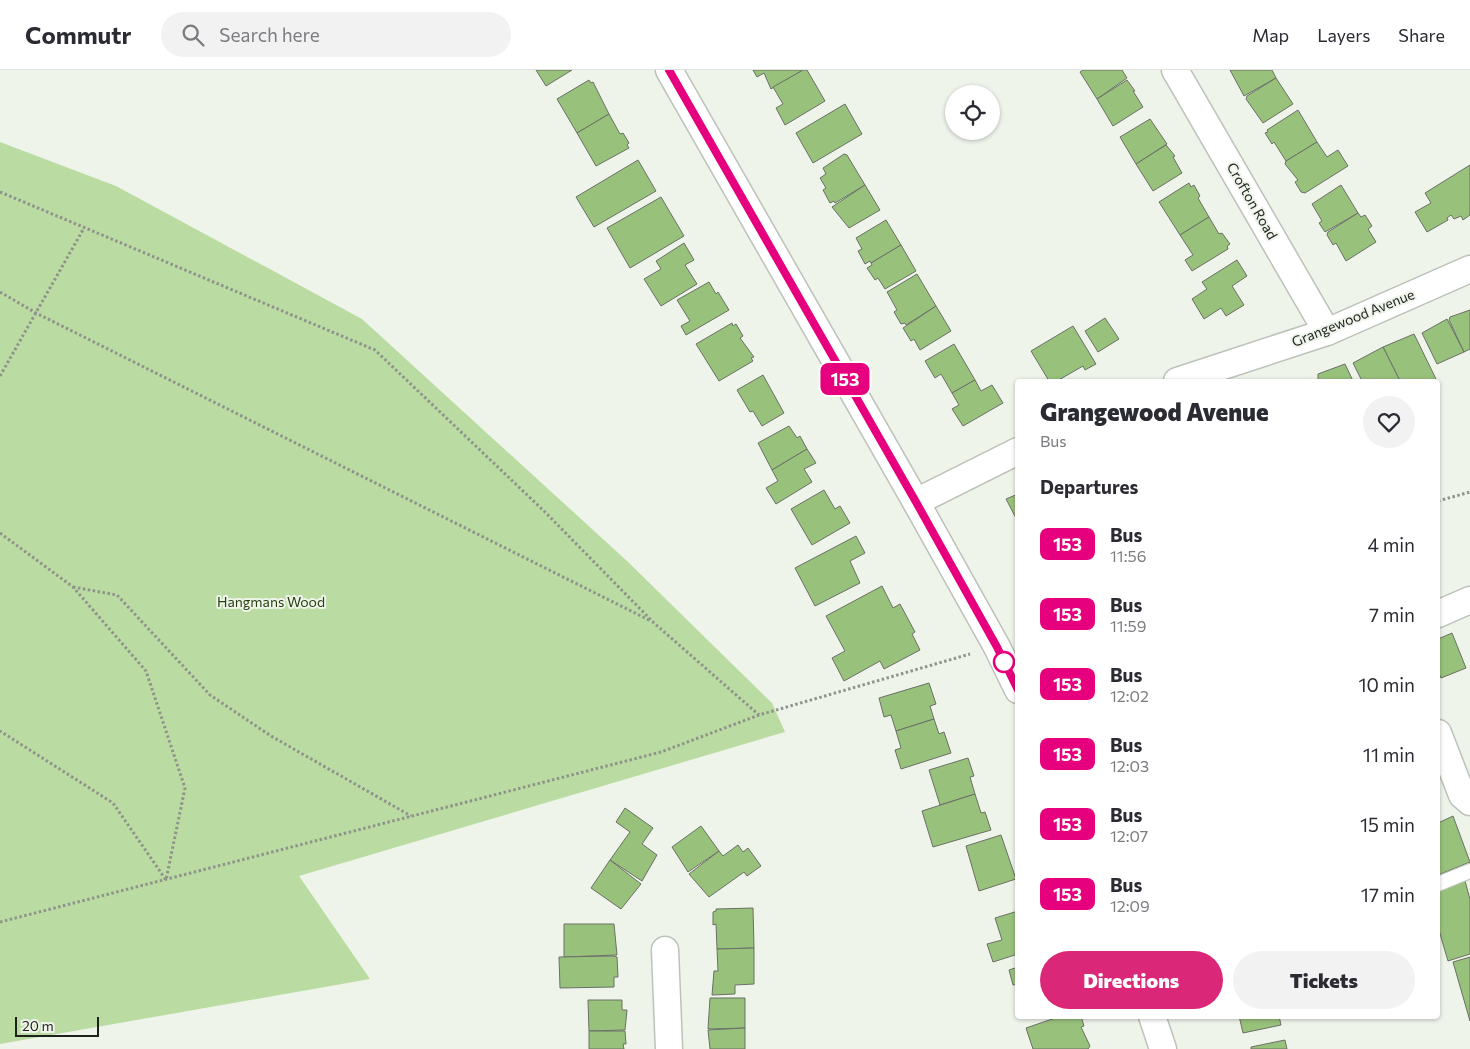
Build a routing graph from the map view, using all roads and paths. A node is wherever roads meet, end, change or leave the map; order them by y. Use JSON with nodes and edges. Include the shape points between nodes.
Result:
{"nodes":[{"id":1,"x":669,"y":70,"type":"edge"},
{"id":2,"x":1175,"y":70,"type":"edge"},
{"id":3,"x":0,"y":192,"type":"edge"},
{"id":4,"x":84,"y":228,"type":"junction"},
{"id":5,"x":1470,"y":269,"type":"edge"},
{"id":6,"x":0,"y":292,"type":"edge"},
{"id":7,"x":36,"y":313,"type":"junction"},
{"id":8,"x":1327,"y":332,"type":"junction"},
{"id":9,"x":0,"y":376,"type":"edge"},
{"id":10,"x":1183,"y":379,"type":"edge"},
{"id":11,"x":1015,"y":452,"type":"edge"},
{"id":12,"x":1470,"y":492,"type":"edge"},
{"id":13,"x":1440,"y":501,"type":"edge"},
{"id":14,"x":916,"y":502,"type":"junction"},
{"id":15,"x":0,"y":533,"type":"edge"},
{"id":16,"x":73,"y":587,"type":"junction"},
{"id":17,"x":1470,"y":600,"type":"edge"},
{"id":18,"x":1440,"y":613,"type":"edge"},
{"id":19,"x":654,"y":623,"type":"junction"},
{"id":20,"x":975,"y":653,"type":"dead end"},
{"id":21,"x":1015,"y":684,"type":"edge"},
{"id":22,"x":759,"y":715,"type":"junction"},
{"id":23,"x":0,"y":731,"type":"edge"},
{"id":24,"x":1440,"y":738,"type":"edge"},
{"id":25,"x":1470,"y":802,"type":"edge"},
{"id":26,"x":412,"y":816,"type":"junction"},
{"id":27,"x":1470,"y":871,"type":"edge"},
{"id":28,"x":166,"y":880,"type":"junction"},
{"id":29,"x":1440,"y":883,"type":"edge"},
{"id":30,"x":0,"y":922,"type":"edge"},
{"id":31,"x":665,"y":950,"type":"dead end"},
{"id":32,"x":1153,"y":1019,"type":"edge"},
{"id":33,"x":669,"y":1049,"type":"edge"},
{"id":34,"x":1163,"y":1049,"type":"edge"}],
"edges":[{"from":1,"to":14,"type":"street"},
{"from":2,"to":8,"type":"street","name":"Crofton Road"},
{"from":3,"to":4,"type":"path"},
{"from":4,"to":7,"type":"path"},
{"from":4,"to":19,"type":"path","via":[[375,350],[544,511]]},
{"from":5,"to":8,"type":"street","name":"Grangewood Avenue"},
{"from":6,"to":7,"type":"path"},
{"from":7,"to":9,"type":"path"},
{"from":7,"to":19,"type":"path"},
{"from":8,"to":10,"type":"street","name":"Grangewood Avenue"},
{"from":11,"to":14,"type":"street"},
{"from":12,"to":13,"type":"path"},
{"from":14,"to":21,"type":"street"},
{"from":15,"to":16,"type":"path"},
{"from":16,"to":26,"type":"path","via":[[117,595],[210,696],[270,736]]},
{"from":16,"to":28,"type":"path","via":[[146,670],[185,788]]},
{"from":17,"to":18,"type":"street"},
{"from":19,"to":22,"type":"path"},
{"from":20,"to":22,"type":"path"},
{"from":22,"to":26,"type":"path","via":[[661,752]]},
{"from":23,"to":28,"type":"path","via":[[113,803]]},
{"from":24,"to":25,"type":"street","via":[[1462,795]]},
{"from":26,"to":28,"type":"path"},
{"from":27,"to":29,"type":"lane"},
{"from":28,"to":30,"type":"path"},
{"from":31,"to":33,"type":"street"},
{"from":32,"to":34,"type":"street"}]}
